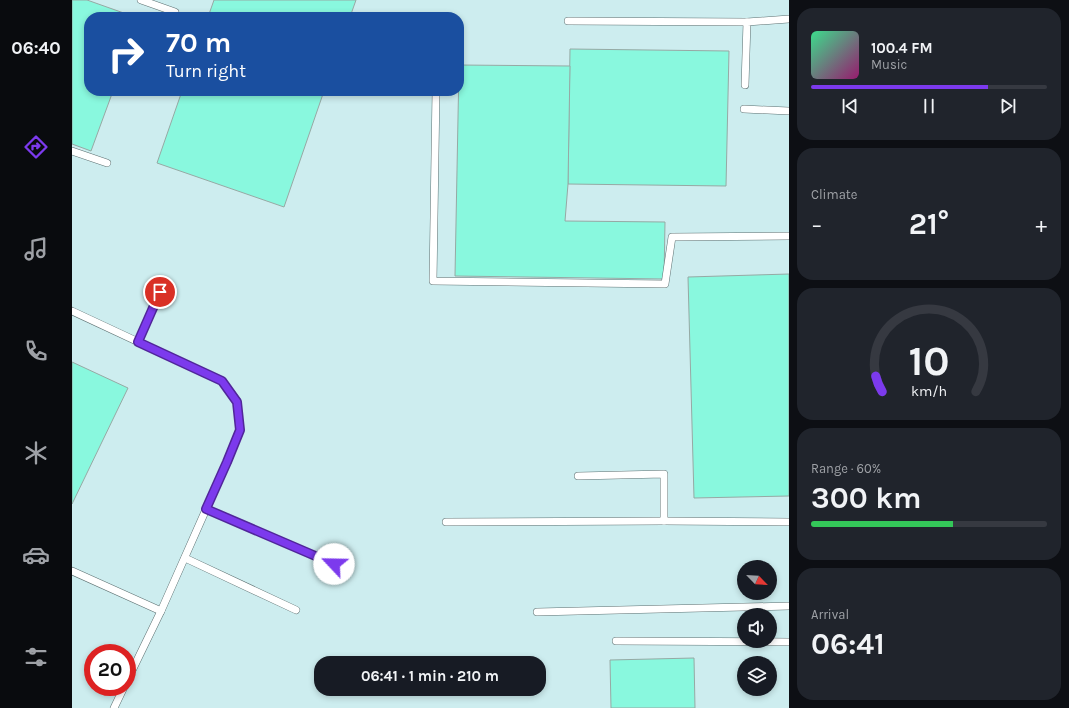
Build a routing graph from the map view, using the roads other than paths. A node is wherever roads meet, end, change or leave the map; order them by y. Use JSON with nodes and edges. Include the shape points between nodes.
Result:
{"nodes":[{"id":1,"x":141,"y":0,"type":"edge"},
{"id":2,"x":175,"y":12,"type":"dead end"},
{"id":3,"x":789,"y":20,"type":"edge"},
{"id":4,"x":568,"y":21,"type":"dead end"},
{"id":5,"x":748,"y":22,"type":"junction"},
{"id":6,"x":745,"y":85,"type":"dead end"},
{"id":7,"x":436,"y":96,"type":"edge"},
{"id":8,"x":744,"y":109,"type":"dead end"},
{"id":9,"x":789,"y":111,"type":"edge"},
{"id":10,"x":72,"y":151,"type":"edge"},
{"id":11,"x":107,"y":163,"type":"dead end"},
{"id":12,"x":789,"y":236,"type":"edge"},
{"id":13,"x":160,"y":292,"type":"dead end"},
{"id":14,"x":72,"y":311,"type":"edge"},
{"id":15,"x":138,"y":342,"type":"junction"},
{"id":16,"x":578,"y":476,"type":"dead end"},
{"id":17,"x":206,"y":509,"type":"junction"},
{"id":18,"x":664,"y":521,"type":"junction"},
{"id":19,"x":446,"y":522,"type":"dead end"},
{"id":20,"x":789,"y":522,"type":"edge"},
{"id":21,"x":184,"y":558,"type":"junction"},
{"id":22,"x":334,"y":564,"type":"dead end"},
{"id":23,"x":72,"y":571,"type":"edge"},
{"id":24,"x":789,"y":606,"type":"edge"},
{"id":25,"x":296,"y":610,"type":"dead end"},
{"id":26,"x":161,"y":611,"type":"junction"},
{"id":27,"x":537,"y":612,"type":"dead end"},
{"id":28,"x":616,"y":641,"type":"dead end"},
{"id":29,"x":789,"y":642,"type":"edge"},
{"id":30,"x":136,"y":662,"type":"edge"},
{"id":31,"x":120,"y":696,"type":"edge"},
{"id":32,"x":114,"y":708,"type":"edge"}],
"edges":[{"from":1,"to":2,"type":"lane"},
{"from":3,"to":5,"type":"lane"},
{"from":4,"to":5,"type":"lane"},
{"from":5,"to":6,"type":"lane"},
{"from":7,"to":12,"type":"lane","via":[[433,281],[665,284],[672,237]]},
{"from":8,"to":9,"type":"lane"},
{"from":10,"to":11,"type":"lane"},
{"from":13,"to":15,"type":"lane"},
{"from":14,"to":15,"type":"lane"},
{"from":15,"to":17,"type":"lane","via":[[222,381],[237,402],[240,430]]},
{"from":16,"to":18,"type":"lane","via":[[664,474]]},
{"from":17,"to":21,"type":"lane"},
{"from":17,"to":22,"type":"lane"},
{"from":18,"to":19,"type":"lane"},
{"from":18,"to":20,"type":"lane"},
{"from":21,"to":25,"type":"lane"},
{"from":21,"to":26,"type":"lane"},
{"from":23,"to":26,"type":"lane"},
{"from":24,"to":27,"type":"lane"},
{"from":26,"to":30,"type":"lane"},
{"from":28,"to":29,"type":"lane"},
{"from":31,"to":32,"type":"lane"}]}
